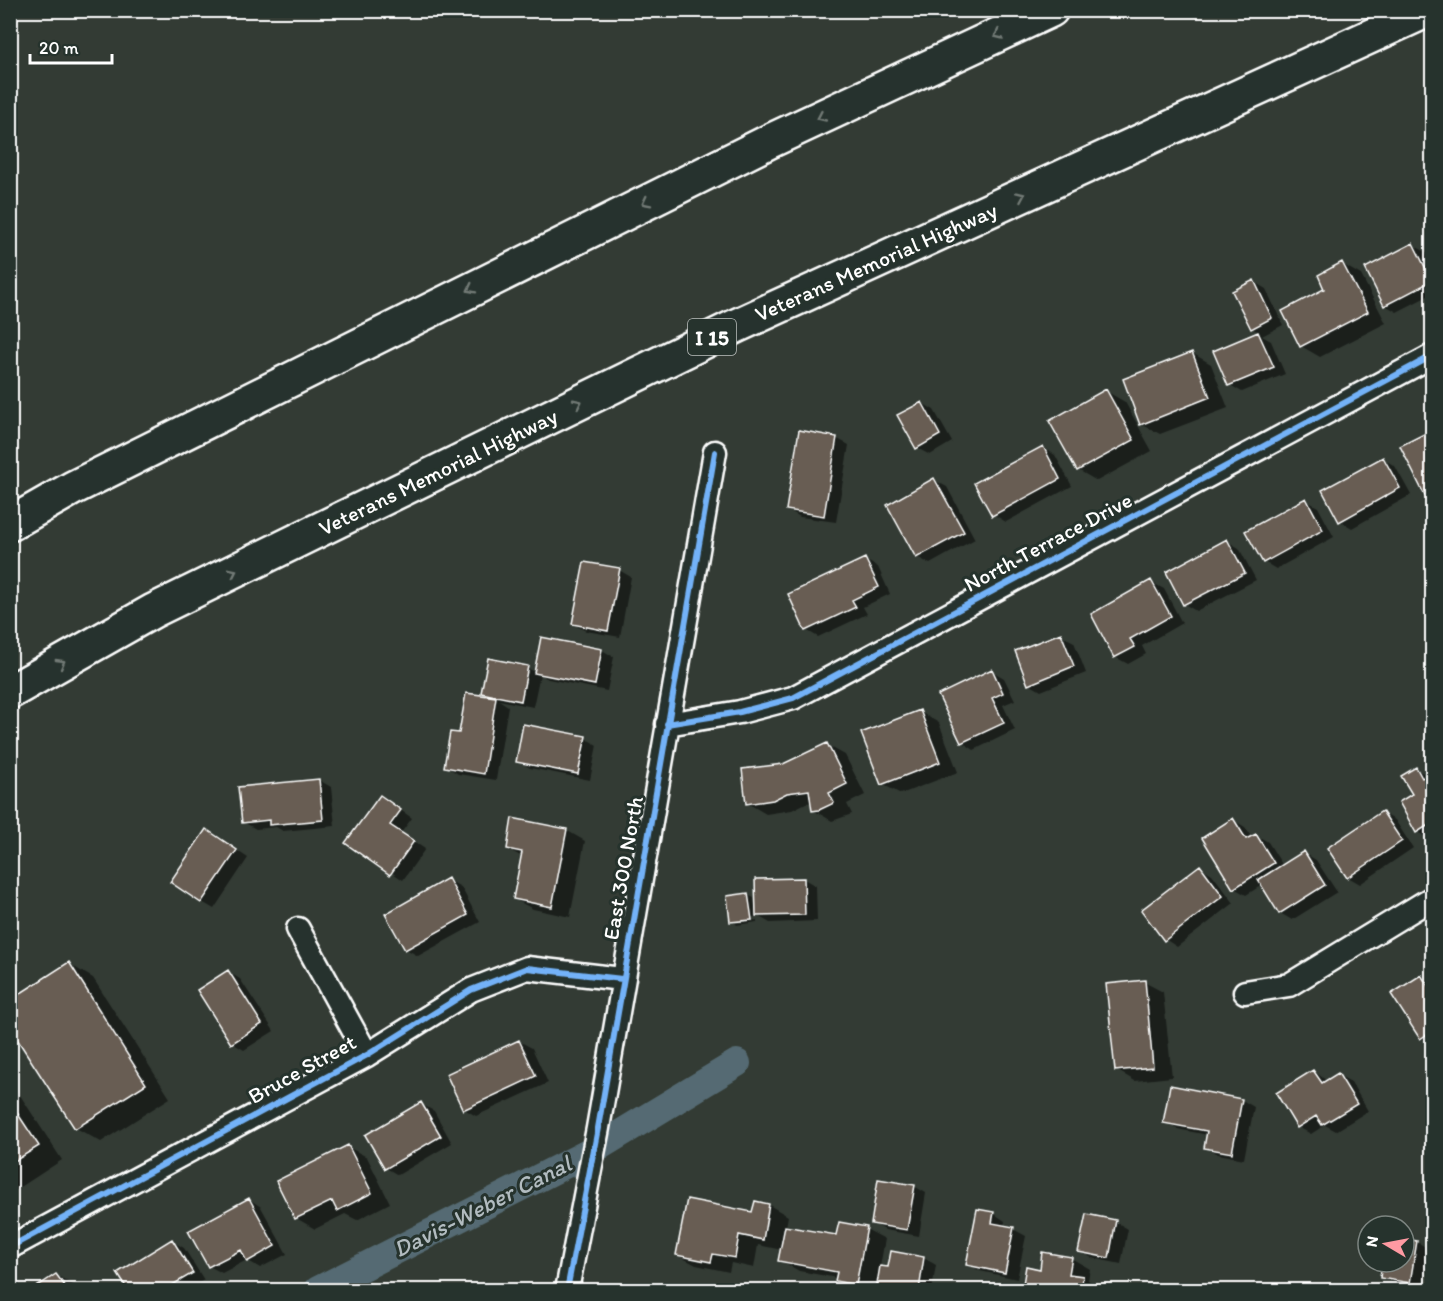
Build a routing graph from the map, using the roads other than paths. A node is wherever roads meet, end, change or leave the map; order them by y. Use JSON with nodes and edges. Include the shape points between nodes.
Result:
{"nodes":[{"id":1,"x":1051,"y":10,"type":"edge"},
{"id":2,"x":1428,"y":10,"type":"edge"},
{"id":3,"x":1432,"y":356,"type":"edge"},
{"id":4,"x":715,"y":452,"type":"dead end"},
{"id":5,"x":10,"y":524,"type":"edge"},
{"id":6,"x":10,"y":692,"type":"edge"},
{"id":7,"x":667,"y":724,"type":"junction"},
{"id":8,"x":1432,"y":898,"type":"edge"},
{"id":9,"x":298,"y":929,"type":"dead end"},
{"id":10,"x":622,"y":979,"type":"junction"},
{"id":11,"x":1245,"y":992,"type":"dead end"},
{"id":12,"x":367,"y":1055,"type":"junction"},
{"id":13,"x":10,"y":1248,"type":"edge"},
{"id":14,"x":567,"y":1290,"type":"edge"}],
"edges":[{"from":1,"to":5,"type":"highway","one_way":true,"via":[[759,146],[73,488]]},
{"from":6,"to":2,"type":"highway","name":"Veterans Memorial Highway","number":"I 15","one_way":true,"via":[[153,612],[738,325]]},
{"from":3,"to":7,"type":"street","name":"North Terrace Drive","via":[[793,698],[740,712]]},
{"from":4,"to":7,"type":"street","name":"East 300 North"},
{"from":7,"to":10,"type":"street","name":"East 300 North"},
{"from":8,"to":11,"type":"street","via":[[1289,985]]},
{"from":9,"to":12,"type":"street"},
{"from":10,"to":12,"type":"street","name":"Bruce Street","via":[[527,968],[471,990]]},
{"from":10,"to":14,"type":"street","name":"East 300 North"},
{"from":12,"to":13,"type":"street","name":"Bruce Street"}]}
